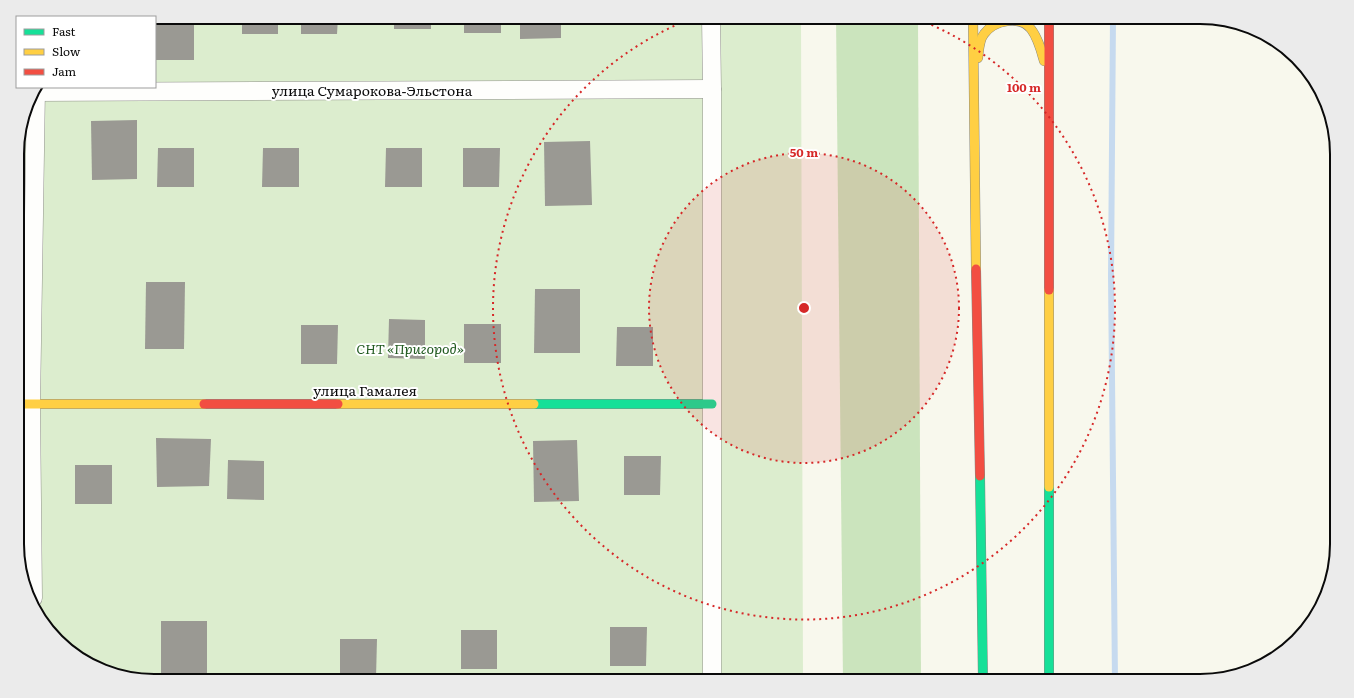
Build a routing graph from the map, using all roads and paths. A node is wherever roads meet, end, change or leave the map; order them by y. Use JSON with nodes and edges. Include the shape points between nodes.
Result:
{"nodes":[{"id":1,"x":711,"y":24,"type":"edge"},
{"id":2,"x":973,"y":24,"type":"edge"},
{"id":3,"x":997,"y":24,"type":"edge"},
{"id":4,"x":1025,"y":24,"type":"edge"},
{"id":5,"x":1049,"y":24,"type":"edge"},
{"id":6,"x":1048,"y":76,"type":"junction"},
{"id":7,"x":973,"y":78,"type":"junction"},
{"id":8,"x":712,"y":89,"type":"junction"},
{"id":9,"x":41,"y":91,"type":"edge"},
{"id":10,"x":34,"y":105,"type":"edge"},
{"id":11,"x":24,"y":404,"type":"edge"},
{"id":12,"x":712,"y":404,"type":"junction"},
{"id":13,"x":33,"y":590,"type":"edge"},
{"id":14,"x":712,"y":674,"type":"edge"},
{"id":15,"x":983,"y":674,"type":"edge"},
{"id":16,"x":1050,"y":674,"type":"edge"}],
"edges":[{"from":1,"to":8,"type":"street"},
{"from":2,"to":7,"type":"main road"},
{"from":3,"to":7,"type":"main road","via":[[984,35]]},
{"from":4,"to":6,"type":"main road","via":[[1031,29],[1038,44]]},
{"from":5,"to":6,"type":"main road"},
{"from":6,"to":16,"type":"main road"},
{"from":7,"to":15,"type":"main road"},
{"from":8,"to":9,"type":"street","name":"улица Сумарокова-Эльстона"},
{"from":8,"to":12,"type":"street"},
{"from":10,"to":11,"type":"street"},
{"from":11,"to":12,"type":"main road","name":"улица Гамалея"},
{"from":11,"to":13,"type":"street"},
{"from":12,"to":14,"type":"street"}]}
